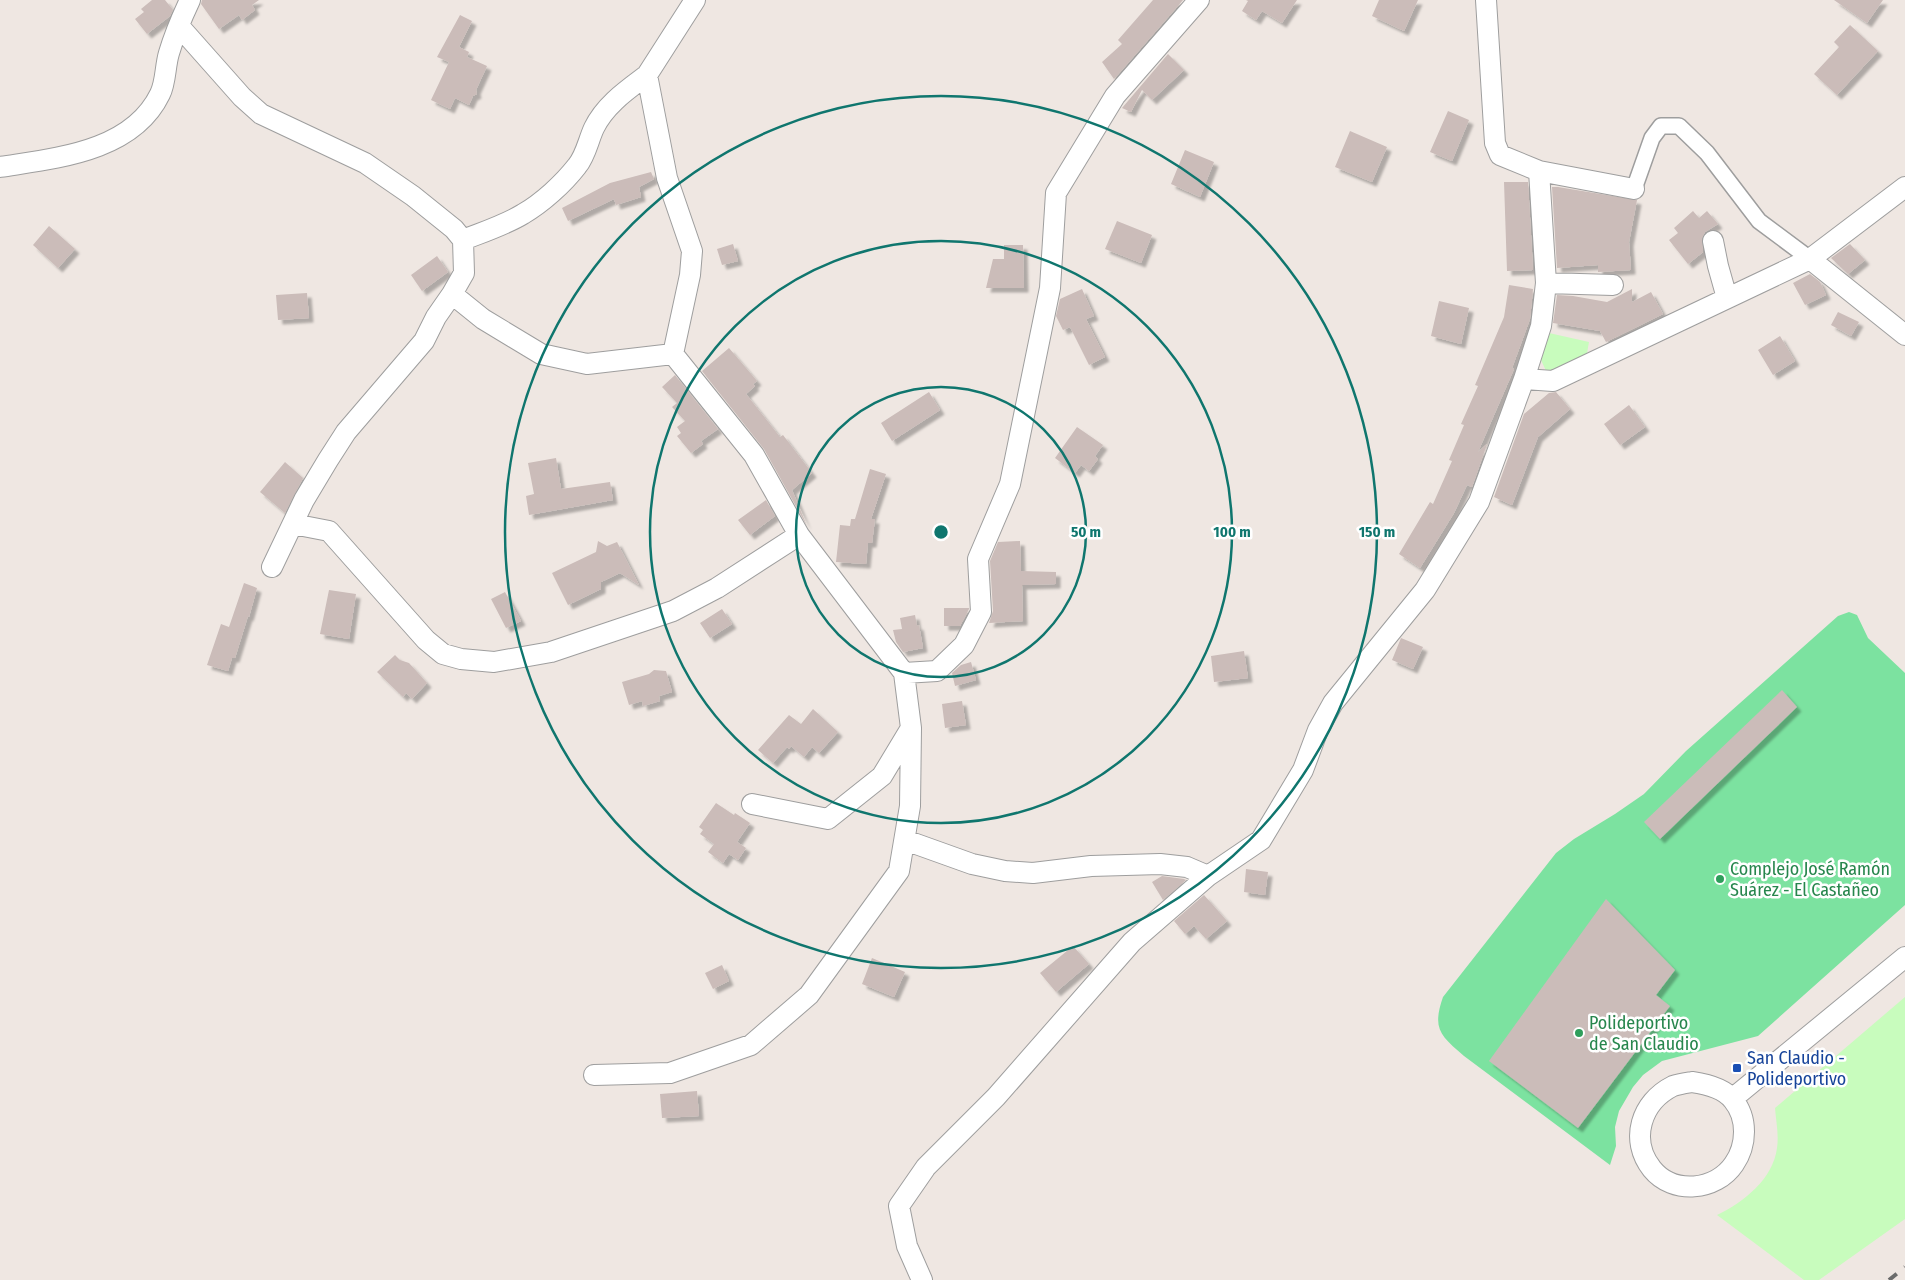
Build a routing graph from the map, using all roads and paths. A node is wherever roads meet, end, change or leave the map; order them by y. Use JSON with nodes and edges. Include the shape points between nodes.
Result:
{"nodes":[{"id":1,"x":190,"y":0,"type":"edge"},
{"id":2,"x":695,"y":0,"type":"edge"},
{"id":3,"x":1199,"y":0,"type":"edge"},
{"id":4,"x":1486,"y":0,"type":"edge"},
{"id":5,"x":180,"y":26,"type":"junction"},
{"id":6,"x":647,"y":75,"type":"junction"},
{"id":7,"x":0,"y":167,"type":"edge"},
{"id":8,"x":1540,"y":171,"type":"junction"},
{"id":9,"x":1905,"y":187,"type":"edge"},
{"id":10,"x":1634,"y":189,"type":"joint"},
{"id":11,"x":463,"y":240,"type":"junction"},
{"id":12,"x":1713,"y":241,"type":"dead end"},
{"id":13,"x":1810,"y":259,"type":"junction"},
{"id":14,"x":1546,"y":283,"type":"junction"},
{"id":15,"x":1613,"y":285,"type":"dead end"},
{"id":16,"x":452,"y":294,"type":"junction"},
{"id":17,"x":1727,"y":298,"type":"junction"},
{"id":18,"x":1905,"y":334,"type":"edge"},
{"id":19,"x":673,"y":354,"type":"junction"},
{"id":20,"x":1524,"y":379,"type":"junction"},
{"id":21,"x":293,"y":524,"type":"junction"},
{"id":22,"x":799,"y":535,"type":"junction"},
{"id":23,"x":272,"y":567,"type":"dead end"},
{"id":24,"x":904,"y":673,"type":"junction"},
{"id":25,"x":911,"y":728,"type":"junction"},
{"id":26,"x":752,"y":804,"type":"dead end"},
{"id":27,"x":904,"y":840,"type":"junction"},
{"id":28,"x":1208,"y":876,"type":"junction"},
{"id":29,"x":1905,"y":957,"type":"edge"},
{"id":30,"x":594,"y":1075,"type":"dead end"},
{"id":31,"x":1732,"y":1098,"type":"junction"},
{"id":32,"x":922,"y":1280,"type":"edge"}],
"edges":[{"from":1,"to":5,"type":"street"},
{"from":2,"to":6,"type":"street"},
{"from":3,"to":24,"type":"street","via":[[1115,96],[1056,193],[1050,288],[1010,484],[978,559],[981,612],[964,645],[937,671]]},
{"from":4,"to":8,"type":"street","via":[[1494,143],[1500,155]]},
{"from":5,"to":7,"type":"street","via":[[168,54],[160,93],[149,112],[131,129],[91,149]]},
{"from":5,"to":11,"type":"street","via":[[261,114],[365,163],[413,196]]},
{"from":6,"to":11,"type":"street","via":[[622,93],[606,110],[594,128],[586,153],[577,167],[545,198],[522,215]]},
{"from":6,"to":19,"type":"street","via":[[667,178],[692,251]]},
{"from":8,"to":10,"type":"street"},
{"from":8,"to":14,"type":"street"},
{"from":9,"to":13,"type":"street"},
{"from":10,"to":13,"type":"street","via":[[1652,138],[1661,126],[1679,126],[1707,153],[1759,221]]},
{"from":11,"to":16,"type":"street","via":[[464,273]]},
{"from":12,"to":17,"type":"street"},
{"from":13,"to":17,"type":"street"},
{"from":13,"to":18,"type":"street"},
{"from":14,"to":15,"type":"street"},
{"from":14,"to":20,"type":"street","via":[[1541,326]]},
{"from":16,"to":19,"type":"street","via":[[483,319],[541,354],[587,364]]},
{"from":16,"to":21,"type":"street","via":[[424,341],[346,432]]},
{"from":17,"to":20,"type":"street","via":[[1553,381]]},
{"from":19,"to":22,"type":"street","via":[[754,455]]},
{"from":20,"to":28,"type":"street","via":[[1479,502],[1425,590],[1333,703],[1318,730],[1303,770],[1261,840]]},
{"from":21,"to":22,"type":"street","via":[[330,531],[426,640],[443,654],[494,662],[551,652],[673,611],[717,588]]},
{"from":21,"to":23,"type":"street"},
{"from":22,"to":24,"type":"street"},
{"from":24,"to":25,"type":"street"},
{"from":25,"to":26,"type":"street","via":[[882,776],[828,819]]},
{"from":25,"to":27,"type":"street","via":[[910,806]]},
{"from":27,"to":28,"type":"street","via":[[972,864],[1005,871],[1034,873],[1091,866],[1160,864],[1187,867]]},
{"from":27,"to":30,"type":"street","via":[[899,870],[809,995],[751,1046],[670,1073]]},
{"from":28,"to":32,"type":"street","via":[[1132,942],[996,1097],[926,1167],[899,1206],[907,1246]]},
{"from":29,"to":31,"type":"street"},
{"from":31,"to":31,"type":"street","via":[[1716,1088],[1692,1082],[1675,1085],[1660,1094],[1640,1125],[1644,1156],[1658,1176],[1670,1183],[1694,1188],[1722,1176],[1734,1165],[1742,1149],[1744,1123]]}]}
